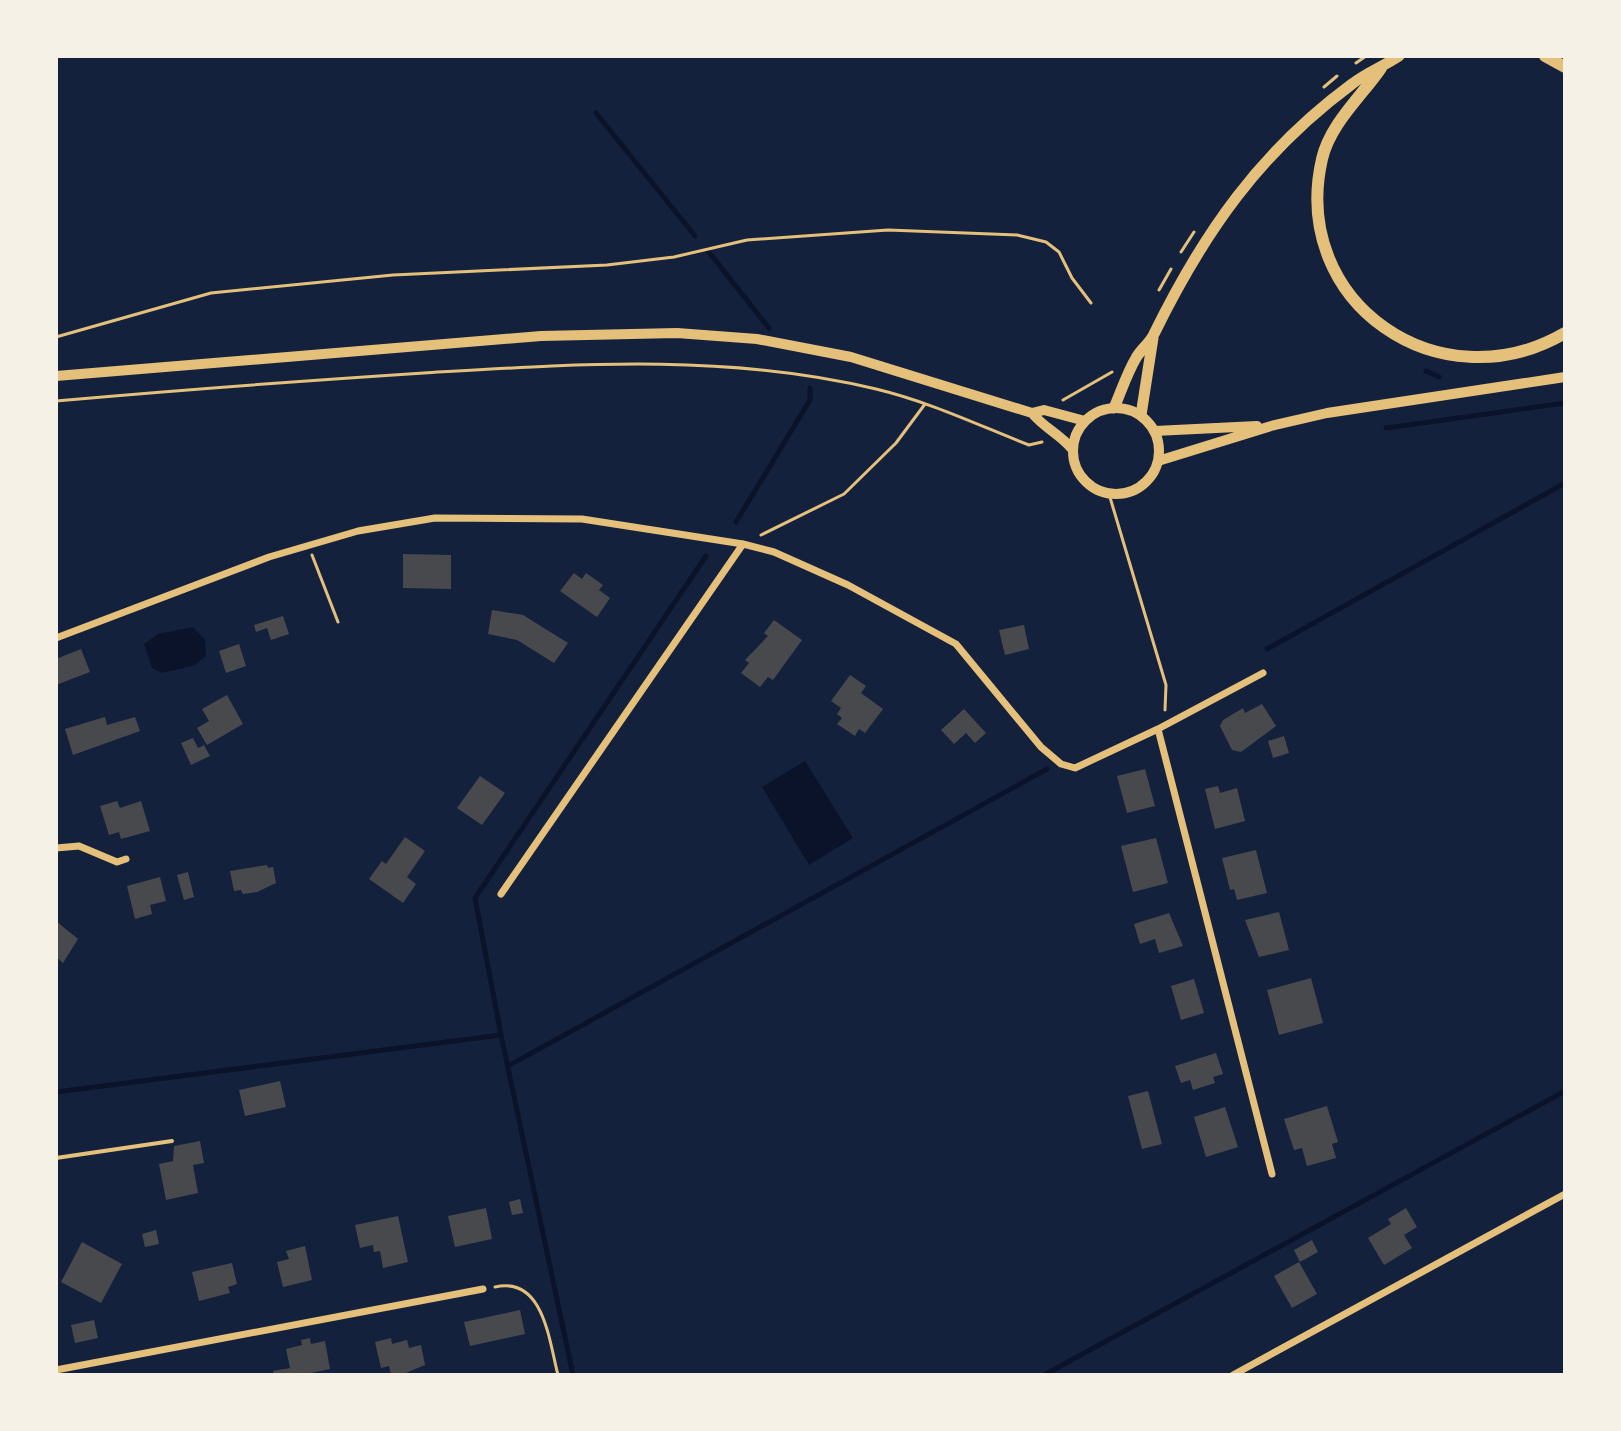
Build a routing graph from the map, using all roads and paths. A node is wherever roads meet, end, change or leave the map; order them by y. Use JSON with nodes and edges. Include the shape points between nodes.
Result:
{"nodes":[{"id":1,"x":1399,"y":56,"type":"edge"},
{"id":2,"x":1545,"y":56,"type":"edge"},
{"id":3,"x":1565,"y":67,"type":"edge"},
{"id":4,"x":1381,"y":68,"type":"junction"},
{"id":5,"x":1091,"y":303,"type":"dead end"},
{"id":6,"x":1565,"y":333,"type":"edge"},
{"id":7,"x":56,"y":337,"type":"edge"},
{"id":8,"x":1153,"y":338,"type":"junction"},
{"id":9,"x":56,"y":376,"type":"edge"},
{"id":10,"x":1565,"y":377,"type":"edge"},
{"id":11,"x":56,"y":401,"type":"edge"},
{"id":12,"x":925,"y":404,"type":"junction"},
{"id":13,"x":1114,"y":408,"type":"junction"},
{"id":14,"x":1032,"y":413,"type":"junction"},
{"id":15,"x":1141,"y":415,"type":"junction"},
{"id":16,"x":1085,"y":421,"type":"junction"},
{"id":17,"x":1271,"y":426,"type":"junction"},
{"id":18,"x":1155,"y":431,"type":"junction"},
{"id":19,"x":1047,"y":435,"type":"dead end"},
{"id":20,"x":1072,"y":449,"type":"junction"},
{"id":21,"x":1158,"y":461,"type":"junction"},
{"id":22,"x":1109,"y":494,"type":"junction"},
{"id":23,"x":743,"y":544,"type":"junction"},
{"id":24,"x":308,"y":545,"type":"junction"},
{"id":25,"x":338,"y":622,"type":"dead end"},
{"id":26,"x":56,"y":638,"type":"edge"},
{"id":27,"x":1263,"y":673,"type":"dead end"},
{"id":28,"x":1161,"y":728,"type":"junction"},
{"id":29,"x":56,"y":848,"type":"edge"},
{"id":30,"x":126,"y":859,"type":"dead end"},
{"id":31,"x":501,"y":894,"type":"dead end"},
{"id":32,"x":172,"y":1141,"type":"dead end"},
{"id":33,"x":56,"y":1158,"type":"edge"},
{"id":34,"x":1272,"y":1174,"type":"dead end"},
{"id":35,"x":1565,"y":1194,"type":"edge"},
{"id":36,"x":507,"y":1284,"type":"dead end"},
{"id":37,"x":483,"y":1289,"type":"dead end"},
{"id":38,"x":56,"y":1370,"type":"edge"},
{"id":39,"x":558,"y":1375,"type":"edge"},
{"id":40,"x":1233,"y":1375,"type":"edge"}],
"edges":[{"from":1,"to":4,"type":"main road"},
{"from":2,"to":3,"type":"highway"},
{"from":4,"to":6,"type":"highway","via":[[1334,130],[1317,184],[1321,237],[1345,287],[1384,329],[1447,356],[1518,353]]},
{"from":4,"to":8,"type":"main road","via":[[1354,82],[1265,161],[1181,276]]},
{"from":5,"to":7,"type":"path","via":[[1059,252],[1046,242],[1017,235],[888,230],[747,240],[607,265],[393,275],[211,293]]},
{"from":8,"to":13,"type":"main road","via":[[1136,357]]},
{"from":8,"to":15,"type":"main road"},
{"from":9,"to":14,"type":"main road","via":[[541,336],[677,333],[757,339],[851,357]]},
{"from":10,"to":17,"type":"main road"},
{"from":11,"to":12,"type":"path","via":[[641,363],[794,374]]},
{"from":12,"to":19,"type":"path","via":[[1029,445]]},
{"from":12,"to":23,"type":"path","via":[[896,443],[844,494]]},
{"from":13,"to":15,"type":"main road"},
{"from":13,"to":16,"type":"main road"},
{"from":14,"to":16,"type":"main road","via":[[1044,410]]},
{"from":14,"to":20,"type":"main road"},
{"from":15,"to":18,"type":"main road"},
{"from":16,"to":20,"type":"main road"},
{"from":17,"to":18,"type":"main road"},
{"from":17,"to":21,"type":"main road"},
{"from":18,"to":21,"type":"main road"},
{"from":20,"to":22,"type":"main road","via":[[1079,474],[1089,486]]},
{"from":21,"to":22,"type":"main road","via":[[1146,484],[1132,492]]},
{"from":22,"to":28,"type":"path","via":[[1166,685]]},
{"from":23,"to":24,"type":"street","via":[[582,519],[517,516],[435,518]]},
{"from":23,"to":28,"type":"street","via":[[848,585],[956,644],[1061,764],[1075,768]]},
{"from":23,"to":31,"type":"street"},
{"from":24,"to":25,"type":"path"},
{"from":24,"to":26,"type":"street"},
{"from":27,"to":28,"type":"street"},
{"from":28,"to":34,"type":"street"},
{"from":29,"to":30,"type":"street","via":[[79,846],[117,862]]},
{"from":32,"to":33,"type":"lane"},
{"from":35,"to":40,"type":"street"},
{"from":36,"to":39,"type":"path","via":[[522,1288],[536,1301]]},
{"from":37,"to":38,"type":"street"}]}
